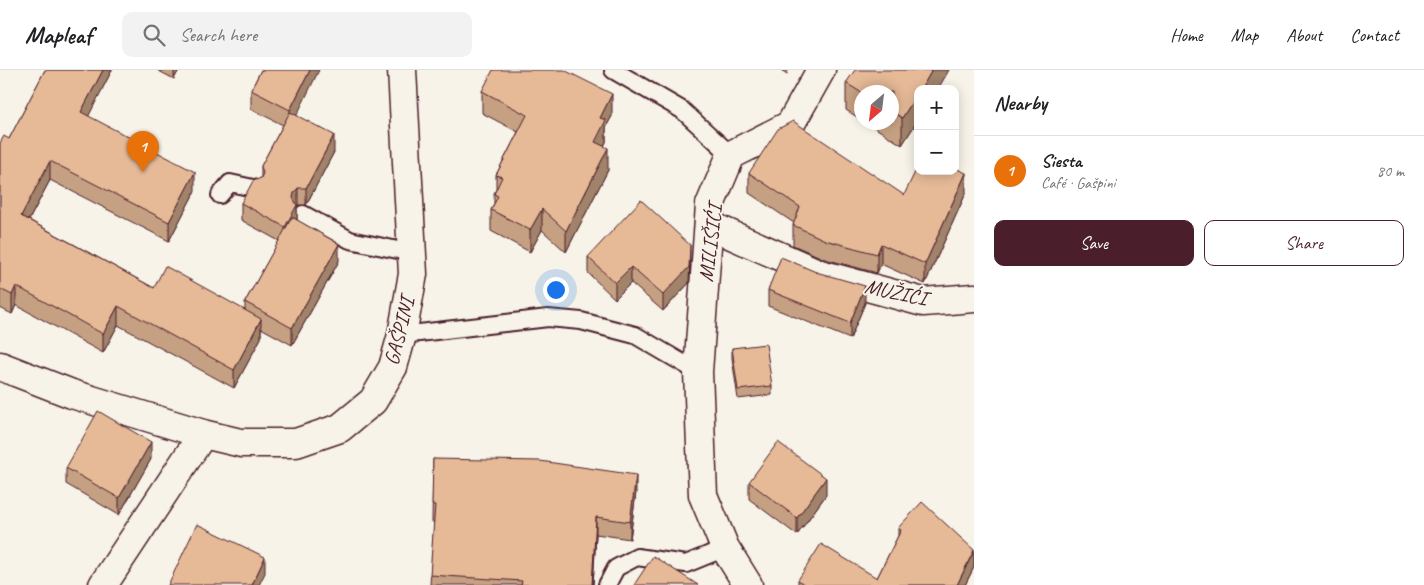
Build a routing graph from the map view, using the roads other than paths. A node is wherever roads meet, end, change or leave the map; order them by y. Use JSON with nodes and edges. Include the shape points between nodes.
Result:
{"nodes":[{"id":1,"x":402,"y":70,"type":"edge"},
{"id":2,"x":613,"y":70,"type":"edge"},
{"id":3,"x":821,"y":70,"type":"edge"},
{"id":4,"x":731,"y":155,"type":"junction"},
{"id":5,"x":253,"y":188,"type":"edge"},
{"id":6,"x":220,"y":195,"type":"dead end"},
{"id":7,"x":303,"y":214,"type":"dead end"},
{"id":8,"x":709,"y":225,"type":"junction"},
{"id":9,"x":412,"y":253,"type":"junction"},
{"id":10,"x":974,"y":298,"type":"edge"},
{"id":11,"x":402,"y":335,"type":"junction"},
{"id":12,"x":0,"y":366,"type":"edge"},
{"id":13,"x":698,"y":372,"type":"junction"},
{"id":14,"x":203,"y":434,"type":"junction"},
{"id":15,"x":725,"y":548,"type":"junction"},
{"id":16,"x":102,"y":585,"type":"edge"},
{"id":17,"x":608,"y":585,"type":"edge"},
{"id":18,"x":748,"y":585,"type":"edge"}],
"edges":[{"from":1,"to":9,"type":"street","name":"GAŠPINI"},
{"from":2,"to":4,"type":"lane","via":[[682,110]]},
{"from":3,"to":4,"type":"street","via":[[790,125]]},
{"from":4,"to":8,"type":"street","name":"MILIŠIĆI","via":[[710,205]]},
{"from":5,"to":6,"type":"lane","via":[[230,183]]},
{"from":7,"to":9,"type":"lane","via":[[350,240]]},
{"from":8,"to":10,"type":"street","name":"MUŽIĆI","via":[[820,274],[923,302]]},
{"from":8,"to":13,"type":"street","name":"MILIŠIĆI"},
{"from":9,"to":11,"type":"street","name":"GAŠPINI","via":[[413,274]]},
{"from":11,"to":13,"type":"lane","via":[[548,318],[581,321],[635,335]]},
{"from":11,"to":14,"type":"street","name":"GAŠPINI","via":[[393,367],[373,401],[340,428],[296,444],[242,443]]},
{"from":12,"to":14,"type":"street","name":"GAŠPINI","via":[[72,394]]},
{"from":13,"to":15,"type":"street","name":"MILIŠIĆI","via":[[703,496]]},
{"from":14,"to":16,"type":"street"},
{"from":15,"to":17,"type":"lane","via":[[686,564],[638,557],[616,568]]},
{"from":15,"to":18,"type":"street","name":"MILIŠIĆI"}]}
